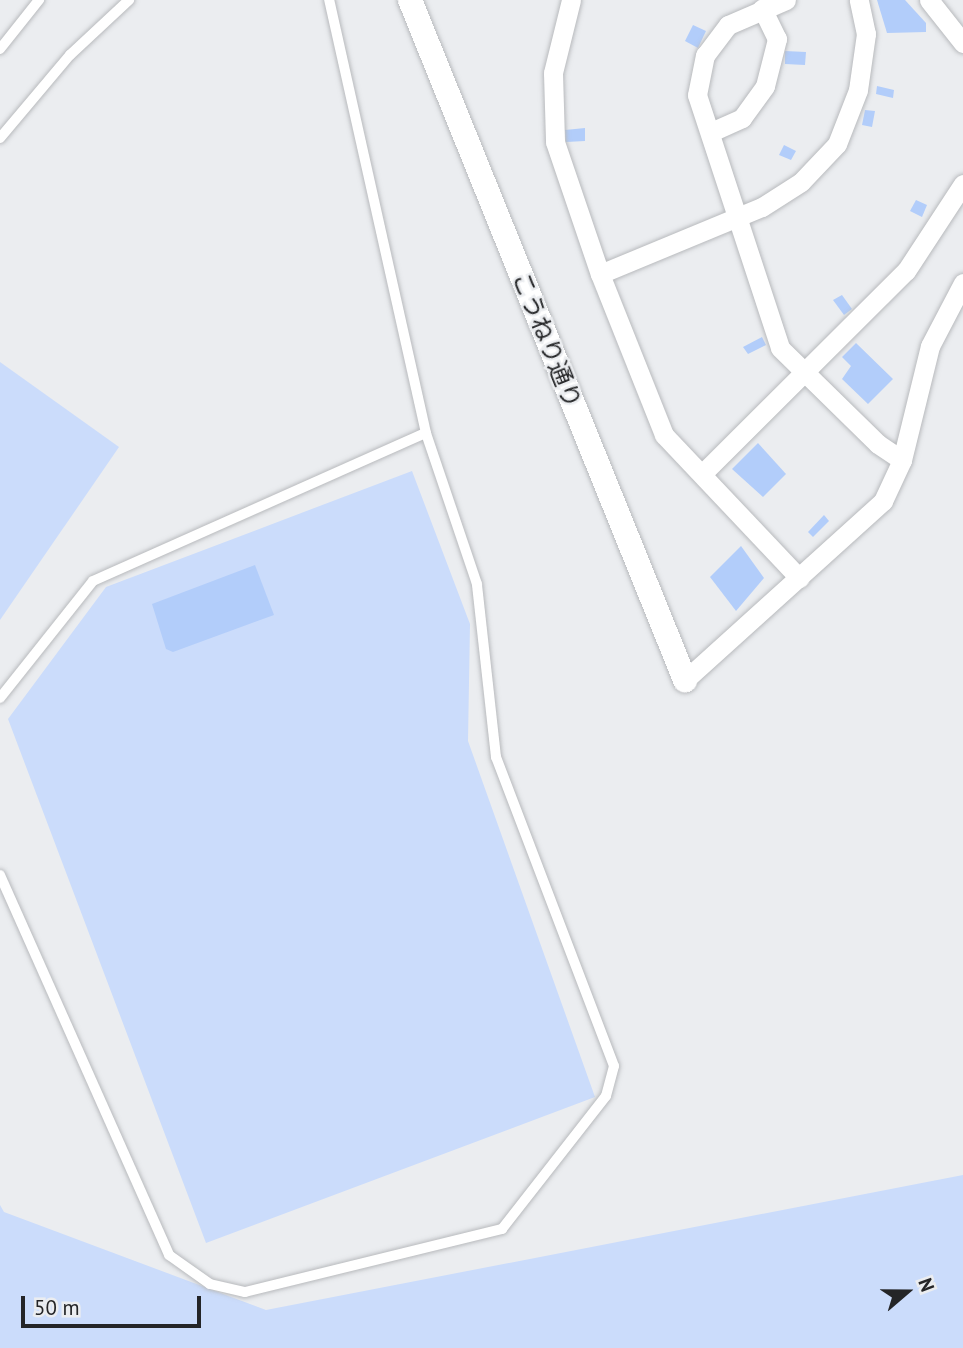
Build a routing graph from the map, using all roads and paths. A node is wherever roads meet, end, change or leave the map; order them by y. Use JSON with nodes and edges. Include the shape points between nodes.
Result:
{"nodes":[{"id":1,"x":39,"y":0,"type":"edge"},
{"id":2,"x":129,"y":0,"type":"edge"},
{"id":3,"x":329,"y":0,"type":"edge"},
{"id":4,"x":410,"y":0,"type":"edge"},
{"id":5,"x":571,"y":0,"type":"edge"},
{"id":6,"x":786,"y":0,"type":"edge"},
{"id":7,"x":859,"y":0,"type":"edge"},
{"id":8,"x":929,"y":0,"type":"edge"},
{"id":9,"x":762,"y":8,"type":"junction"},
{"id":10,"x":963,"y":43,"type":"edge"},
{"id":11,"x":0,"y":49,"type":"edge"},
{"id":12,"x":711,"y":132,"type":"junction"},
{"id":13,"x":0,"y":138,"type":"edge"},
{"id":14,"x":963,"y":184,"type":"edge"},
{"id":15,"x":733,"y":220,"type":"junction"},
{"id":16,"x":600,"y":274,"type":"junction"},
{"id":17,"x":963,"y":283,"type":"edge"},
{"id":18,"x":805,"y":369,"type":"junction"},
{"id":19,"x":426,"y":433,"type":"junction"},
{"id":20,"x":902,"y":460,"type":"junction"},
{"id":21,"x":704,"y":472,"type":"junction"},
{"id":22,"x":799,"y":578,"type":"junction"},
{"id":23,"x":685,"y":680,"type":"joint"},
{"id":24,"x":0,"y":698,"type":"edge"},
{"id":25,"x":0,"y":875,"type":"edge"}],
"edges":[{"from":1,"to":11,"type":"lane"},
{"from":2,"to":13,"type":"lane","via":[[70,55]]},
{"from":3,"to":19,"type":"lane"},
{"from":4,"to":23,"type":"street","name":"こうねり通り"},
{"from":5,"to":16,"type":"street","via":[[553,73],[555,142]]},
{"from":6,"to":9,"type":"street"},
{"from":7,"to":15,"type":"street","via":[[866,34],[858,90],[837,145],[801,182]]},
{"from":8,"to":10,"type":"street"},
{"from":9,"to":12,"type":"street","via":[[728,25],[705,55],[697,95]]},
{"from":9,"to":12,"type":"street","via":[[777,39],[765,86],[742,118]]},
{"from":12,"to":15,"type":"street"},
{"from":14,"to":18,"type":"street","via":[[906,271]]},
{"from":15,"to":16,"type":"street"},
{"from":15,"to":18,"type":"street","via":[[780,348]]},
{"from":16,"to":21,"type":"street","via":[[664,435]]},
{"from":17,"to":20,"type":"street","via":[[930,346]]},
{"from":18,"to":20,"type":"street","via":[[878,444]]},
{"from":18,"to":21,"type":"street"},
{"from":19,"to":24,"type":"lane","via":[[93,581]]},
{"from":19,"to":25,"type":"lane","via":[[477,584],[496,757],[614,1066],[606,1096],[502,1229],[245,1292],[200,1277],[169,1255]]},
{"from":20,"to":22,"type":"street","via":[[883,501]]},
{"from":21,"to":22,"type":"street"},
{"from":22,"to":23,"type":"street"}]}
